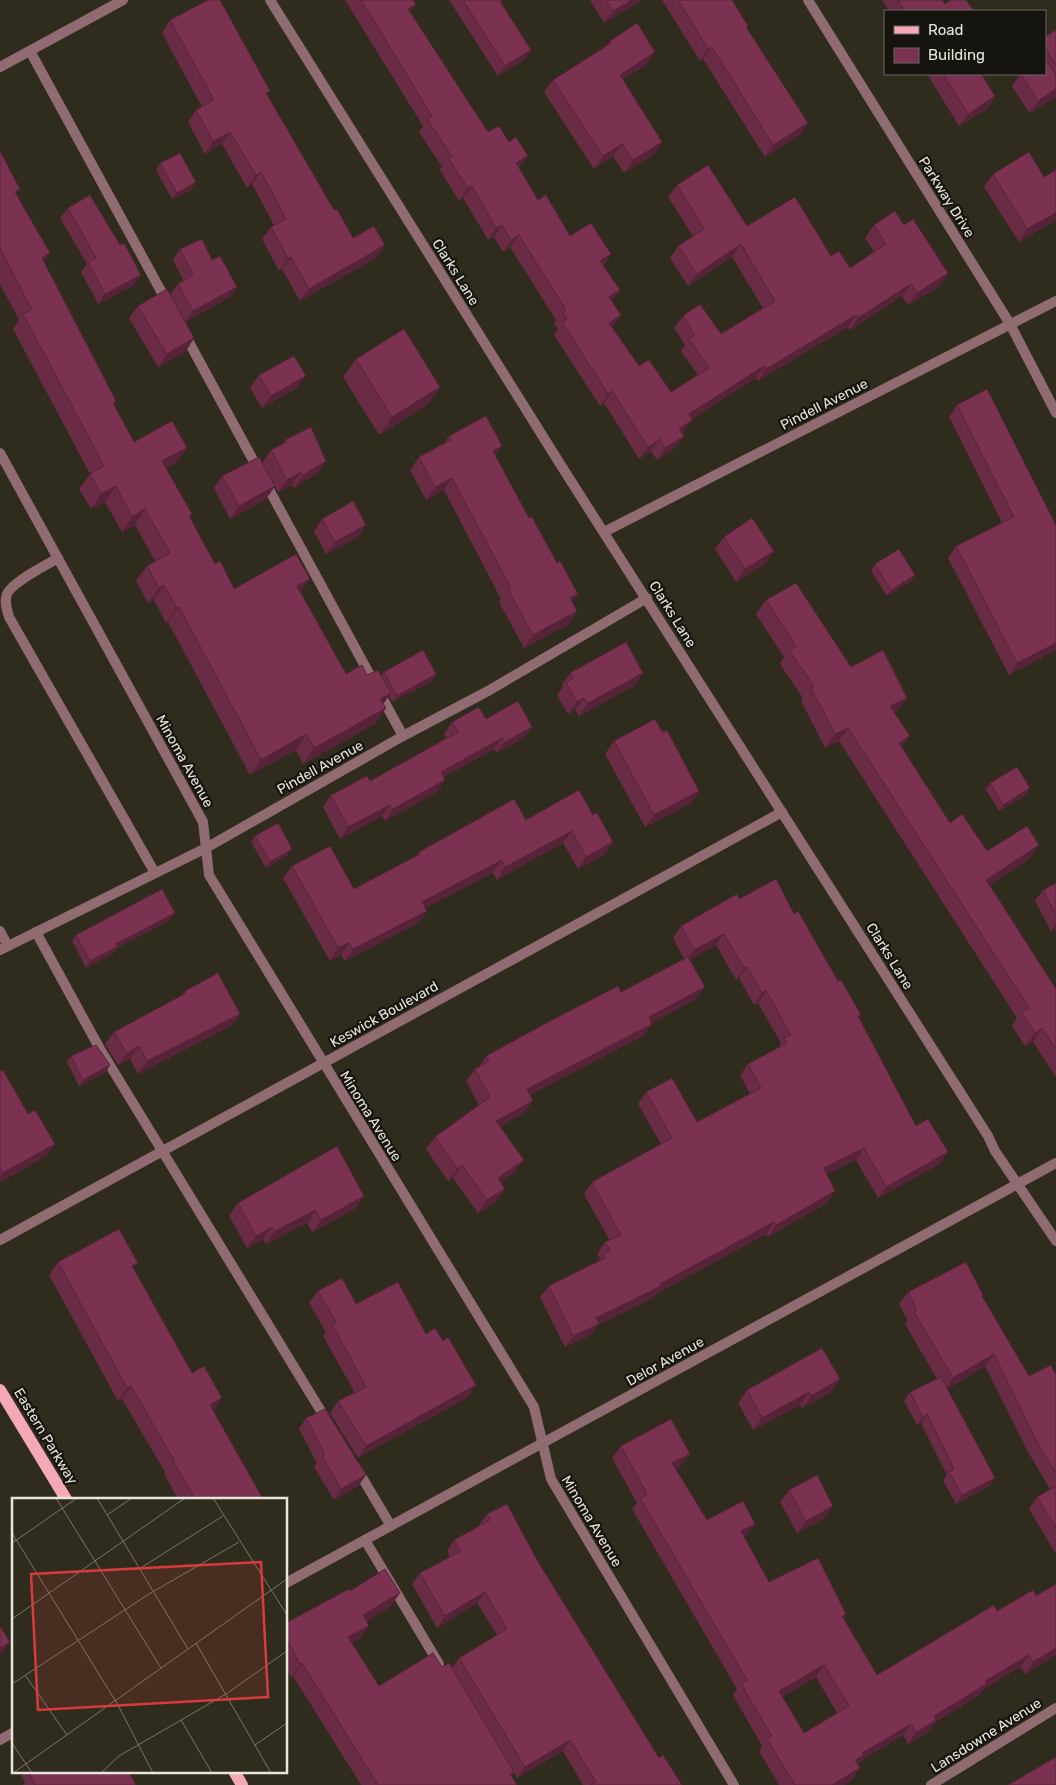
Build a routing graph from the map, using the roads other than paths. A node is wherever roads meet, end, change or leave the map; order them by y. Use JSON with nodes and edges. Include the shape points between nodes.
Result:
{"nodes":[{"id":1,"x":123,"y":0,"type":"edge"},
{"id":2,"x":270,"y":0,"type":"edge"},
{"id":3,"x":808,"y":0,"type":"edge"},
{"id":4,"x":30,"y":51,"type":"junction"},
{"id":5,"x":0,"y":67,"type":"edge"},
{"id":6,"x":1056,"y":301,"type":"edge"},
{"id":7,"x":1010,"y":324,"type":"junction"},
{"id":8,"x":1056,"y":413,"type":"edge"},
{"id":9,"x":0,"y":453,"type":"edge"},
{"id":10,"x":604,"y":532,"type":"junction"},
{"id":11,"x":58,"y":558,"type":"junction"},
{"id":12,"x":647,"y":598,"type":"junction"},
{"id":13,"x":403,"y":736,"type":"junction"},
{"id":14,"x":782,"y":812,"type":"junction"},
{"id":15,"x":206,"y":848,"type":"junction"},
{"id":16,"x":155,"y":873,"type":"junction"},
{"id":17,"x":0,"y":931,"type":"edge"},
{"id":18,"x":36,"y":932,"type":"junction"},
{"id":19,"x":4,"y":948,"type":"edge"},
{"id":20,"x":323,"y":1064,"type":"junction"},
{"id":21,"x":164,"y":1150,"type":"junction"},
{"id":22,"x":1056,"y":1163,"type":"edge"},
{"id":23,"x":1017,"y":1184,"type":"junction"},
{"id":24,"x":0,"y":1240,"type":"edge"},
{"id":25,"x":1056,"y":1241,"type":"edge"},
{"id":26,"x":0,"y":1390,"type":"edge"},
{"id":27,"x":334,"y":1432,"type":"edge"},
{"id":28,"x":543,"y":1442,"type":"junction"},
{"id":29,"x":350,"y":1458,"type":"edge"},
{"id":30,"x":65,"y":1498,"type":"edge"},
{"id":31,"x":391,"y":1526,"type":"junction"},
{"id":32,"x":365,"y":1540,"type":"junction"},
{"id":33,"x":288,"y":1582,"type":"edge"},
{"id":34,"x":446,"y":1675,"type":"edge"},
{"id":35,"x":1056,"y":1708,"type":"edge"},
{"id":36,"x":12,"y":1733,"type":"edge"},
{"id":37,"x":0,"y":1740,"type":"edge"},
{"id":38,"x":235,"y":1772,"type":"edge"},
{"id":39,"x":242,"y":1785,"type":"edge"},
{"id":40,"x":734,"y":1785,"type":"edge"},
{"id":41,"x":931,"y":1785,"type":"edge"}],
"edges":[{"from":1,"to":4,"type":"street"},
{"from":2,"to":10,"type":"street","name":"Clarks Lane"},
{"from":3,"to":7,"type":"street","name":"Parkway Drive"},
{"from":4,"to":5,"type":"street"},
{"from":4,"to":13,"type":"street"},
{"from":6,"to":7,"type":"street","name":"Pindell Avenue"},
{"from":7,"to":8,"type":"street","name":"Parkway Drive"},
{"from":7,"to":10,"type":"street","name":"Pindell Avenue"},
{"from":9,"to":11,"type":"street","name":"Minoma Avenue"},
{"from":10,"to":12,"type":"street","name":"Clarks Lane"},
{"from":11,"to":15,"type":"street","name":"Minoma Avenue","via":[[203,822]]},
{"from":11,"to":16,"type":"street","via":[[12,587],[6,595],[7,612]]},
{"from":12,"to":13,"type":"street","name":"Pindell Avenue","via":[[488,691]]},
{"from":12,"to":14,"type":"street","name":"Clarks Lane"},
{"from":13,"to":15,"type":"street","name":"Pindell Avenue"},
{"from":14,"to":20,"type":"street","name":"Keswick Boulevard"},
{"from":14,"to":23,"type":"street","name":"Clarks Lane"},
{"from":15,"to":16,"type":"street","name":"Pindell Avenue"},
{"from":15,"to":20,"type":"street","name":"Minoma Avenue","via":[[209,875]]},
{"from":16,"to":18,"type":"street","name":"Pindell Avenue"},
{"from":17,"to":19,"type":"street"},
{"from":18,"to":19,"type":"street","name":"Pindell Avenue"},
{"from":18,"to":21,"type":"street","via":[[100,1049]]},
{"from":20,"to":21,"type":"street","name":"Keswick Boulevard"},
{"from":20,"to":28,"type":"street","name":"Minoma Avenue","via":[[534,1407]]},
{"from":21,"to":24,"type":"street","name":"Keswick Boulevard"},
{"from":21,"to":27,"type":"street"},
{"from":22,"to":23,"type":"street","name":"Delor Avenue"},
{"from":23,"to":25,"type":"street","name":"Clarks Lane"},
{"from":23,"to":28,"type":"street","name":"Delor Avenue"},
{"from":26,"to":30,"type":"main road","name":"Eastern Parkway"},
{"from":28,"to":31,"type":"street","name":"Delor Avenue"},
{"from":28,"to":40,"type":"street","name":"Minoma Avenue","via":[[551,1479]]},
{"from":29,"to":31,"type":"street"},
{"from":31,"to":32,"type":"street","name":"Delor Avenue"},
{"from":32,"to":33,"type":"street","name":"Delor Avenue"},
{"from":32,"to":34,"type":"street"},
{"from":35,"to":41,"type":"street","name":"Lansdowne Avenue"},
{"from":36,"to":37,"type":"street"},
{"from":38,"to":39,"type":"main road"}]}
